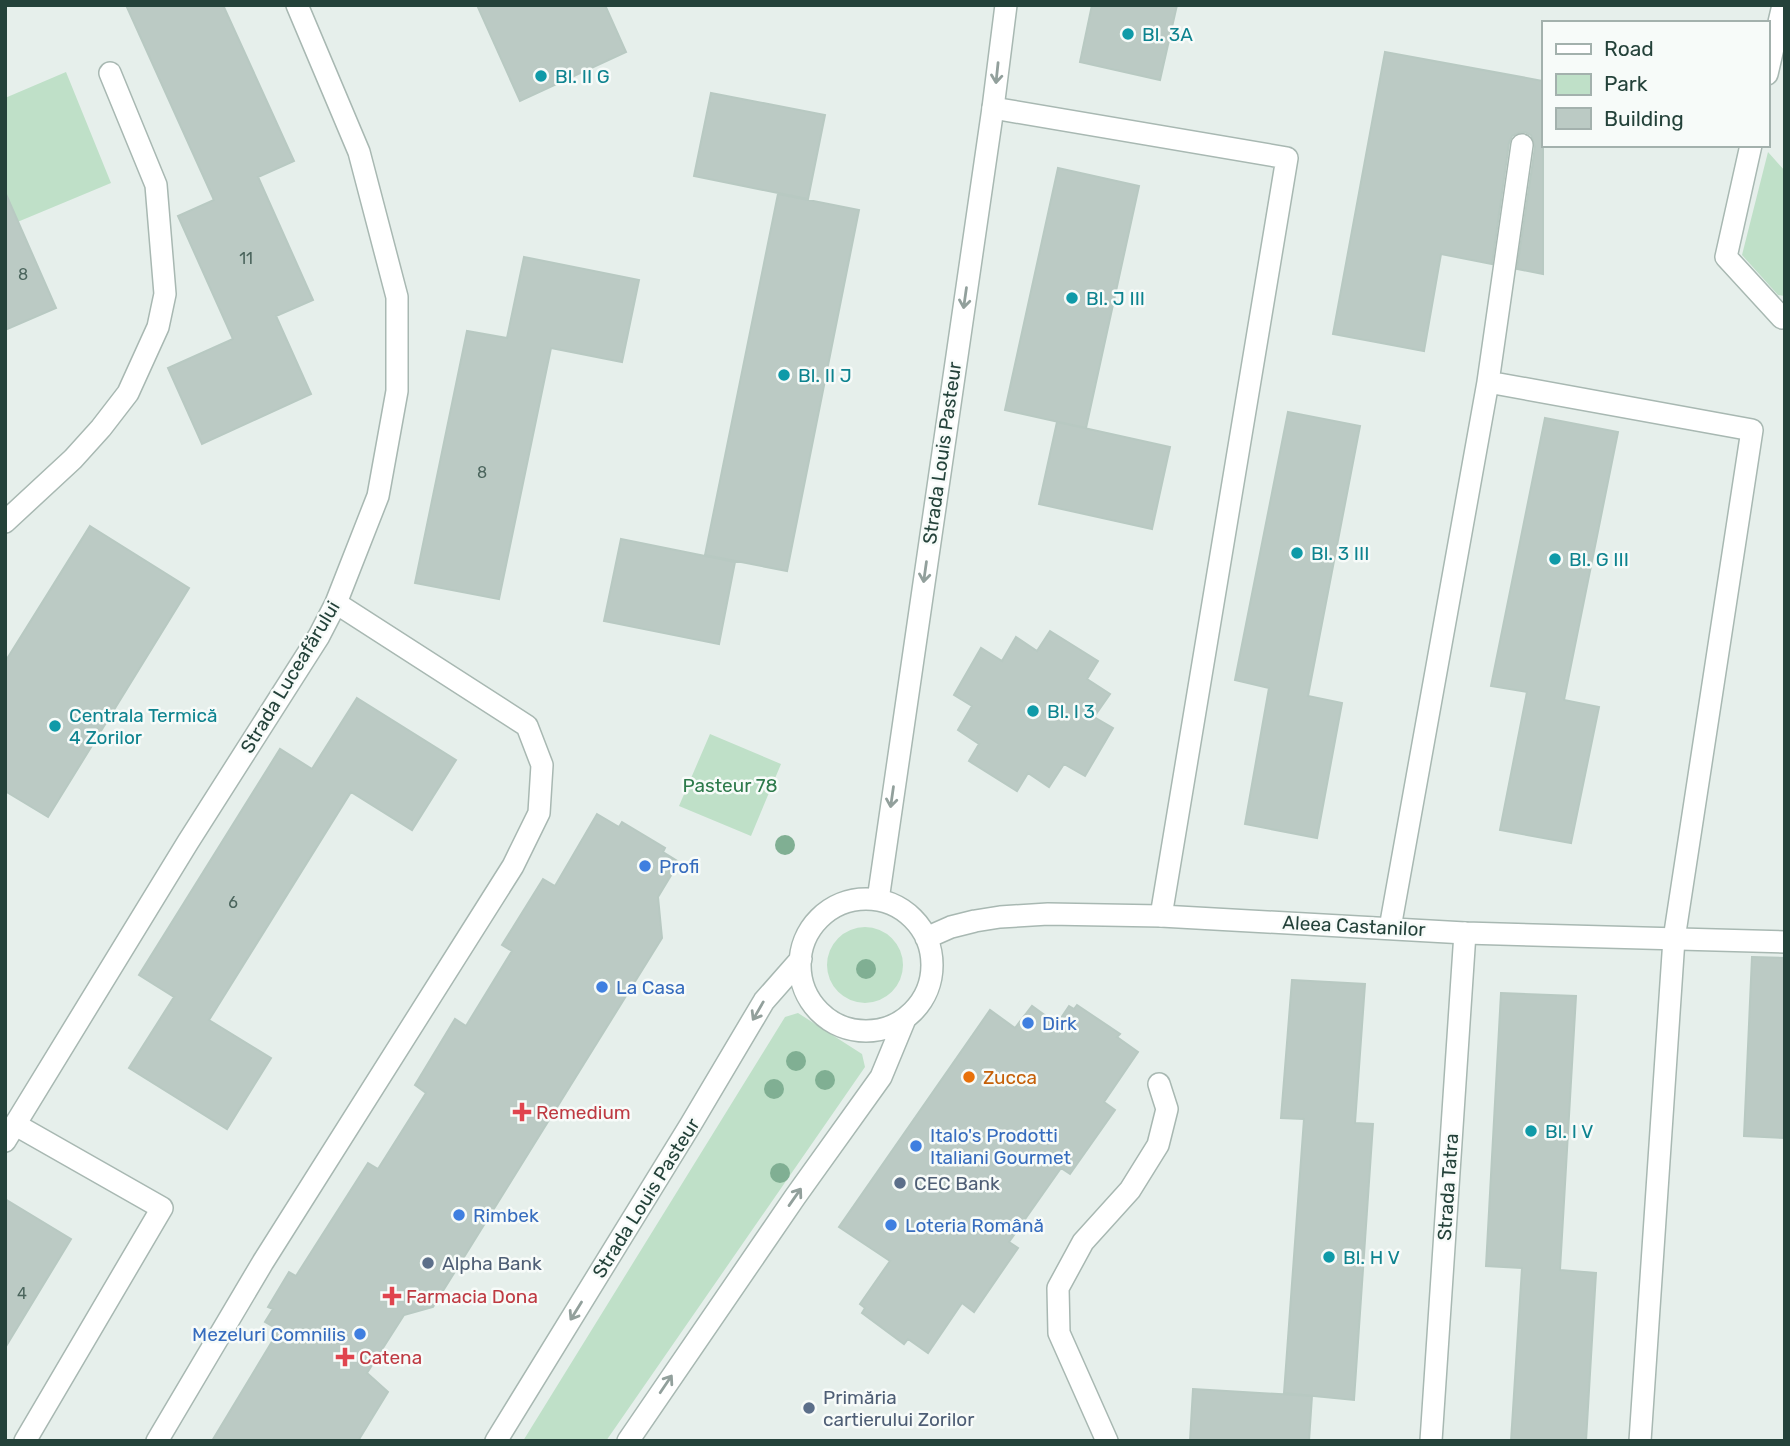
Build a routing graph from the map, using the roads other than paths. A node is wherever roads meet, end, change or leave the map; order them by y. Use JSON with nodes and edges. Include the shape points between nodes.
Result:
{"nodes":[{"id":1,"x":297,"y":5,"type":"edge"},
{"id":2,"x":1006,"y":5,"type":"edge"},
{"id":3,"x":1783,"y":5,"type":"edge"},
{"id":4,"x":1769,"y":65,"type":"edge"},
{"id":5,"x":110,"y":73,"type":"dead end"},
{"id":6,"x":993,"y":108,"type":"junction"},
{"id":7,"x":1522,"y":145,"type":"dead end"},
{"id":8,"x":1751,"y":147,"type":"edge"},
{"id":9,"x":1782,"y":318,"type":"dead end"},
{"id":10,"x":1488,"y":382,"type":"junction"},
{"id":11,"x":5,"y":522,"type":"edge"},
{"id":12,"x":336,"y":603,"type":"junction"},
{"id":13,"x":878,"y":901,"type":"junction"},
{"id":14,"x":1161,"y":916,"type":"junction"},
{"id":15,"x":1390,"y":928,"type":"junction"},
{"id":16,"x":1465,"y":933,"type":"junction"},
{"id":17,"x":926,"y":938,"type":"junction"},
{"id":18,"x":1674,"y":939,"type":"junction"},
{"id":19,"x":1785,"y":942,"type":"edge"},
{"id":20,"x":801,"y":959,"type":"junction"},
{"id":21,"x":905,"y":1019,"type":"junction"},
{"id":22,"x":1159,"y":1084,"type":"dead end"},
{"id":23,"x":11,"y":1133,"type":"edge"},
{"id":24,"x":24,"y":1441,"type":"edge"},
{"id":25,"x":157,"y":1441,"type":"edge"},
{"id":26,"x":496,"y":1441,"type":"edge"},
{"id":27,"x":628,"y":1441,"type":"edge"},
{"id":28,"x":1107,"y":1441,"type":"edge"},
{"id":29,"x":1431,"y":1441,"type":"edge"},
{"id":30,"x":1640,"y":1441,"type":"edge"}],
"edges":[{"from":1,"to":12,"type":"street","name":"Strada Luceafărului","via":[[359,152],[397,297],[397,391],[378,496]]},
{"from":2,"to":6,"type":"street","name":"Strada Louis Pasteur","one_way":true},
{"from":3,"to":4,"type":"street"},
{"from":5,"to":11,"type":"street","via":[[156,185],[165,294],[158,327],[128,393],[101,428]]},
{"from":6,"to":13,"type":"street","name":"Strada Louis Pasteur","one_way":true},
{"from":6,"to":14,"type":"street","via":[[1287,158]]},
{"from":7,"to":10,"type":"street"},
{"from":8,"to":9,"type":"street","via":[[1726,257]]},
{"from":10,"to":15,"type":"street"},
{"from":10,"to":18,"type":"street","via":[[1752,430]]},
{"from":12,"to":23,"type":"street","name":"Strada Luceafărului"},
{"from":12,"to":25,"type":"street","via":[[527,726],[542,765],[540,813],[513,866],[263,1262]]},
{"from":13,"to":17,"type":"street","via":[[898,907]]},
{"from":13,"to":20,"type":"street","name":"Strada Louis Pasteur","via":[[855,900],[835,907],[817,921],[805,940]]},
{"from":14,"to":15,"type":"street","name":"Aleea Castanilor"},
{"from":14,"to":17,"type":"street","name":"Aleea Castanilor","via":[[1000,917],[951,927]]},
{"from":15,"to":16,"type":"street","name":"Aleea Castanilor"},
{"from":16,"to":18,"type":"street","name":"Aleea Castanilor"},
{"from":16,"to":29,"type":"street","name":"Strada Tatra"},
{"from":17,"to":21,"type":"street","via":[[931,977],[925,995]]},
{"from":18,"to":19,"type":"street","name":"Aleea Castanilor"},
{"from":18,"to":30,"type":"street"},
{"from":20,"to":21,"type":"street","via":[[802,982],[810,1001],[840,1026],[879,1030]]},
{"from":20,"to":26,"type":"street","name":"Strada Louis Pasteur","one_way":true,"via":[[764,1001]]},
{"from":27,"to":21,"type":"street","one_way":true,"via":[[881,1077]]},
{"from":22,"to":28,"type":"street","via":[[1167,1109],[1158,1145],[1130,1190],[1083,1241],[1058,1288],[1059,1333]]},
{"from":23,"to":24,"type":"street","via":[[162,1208]]}]}
